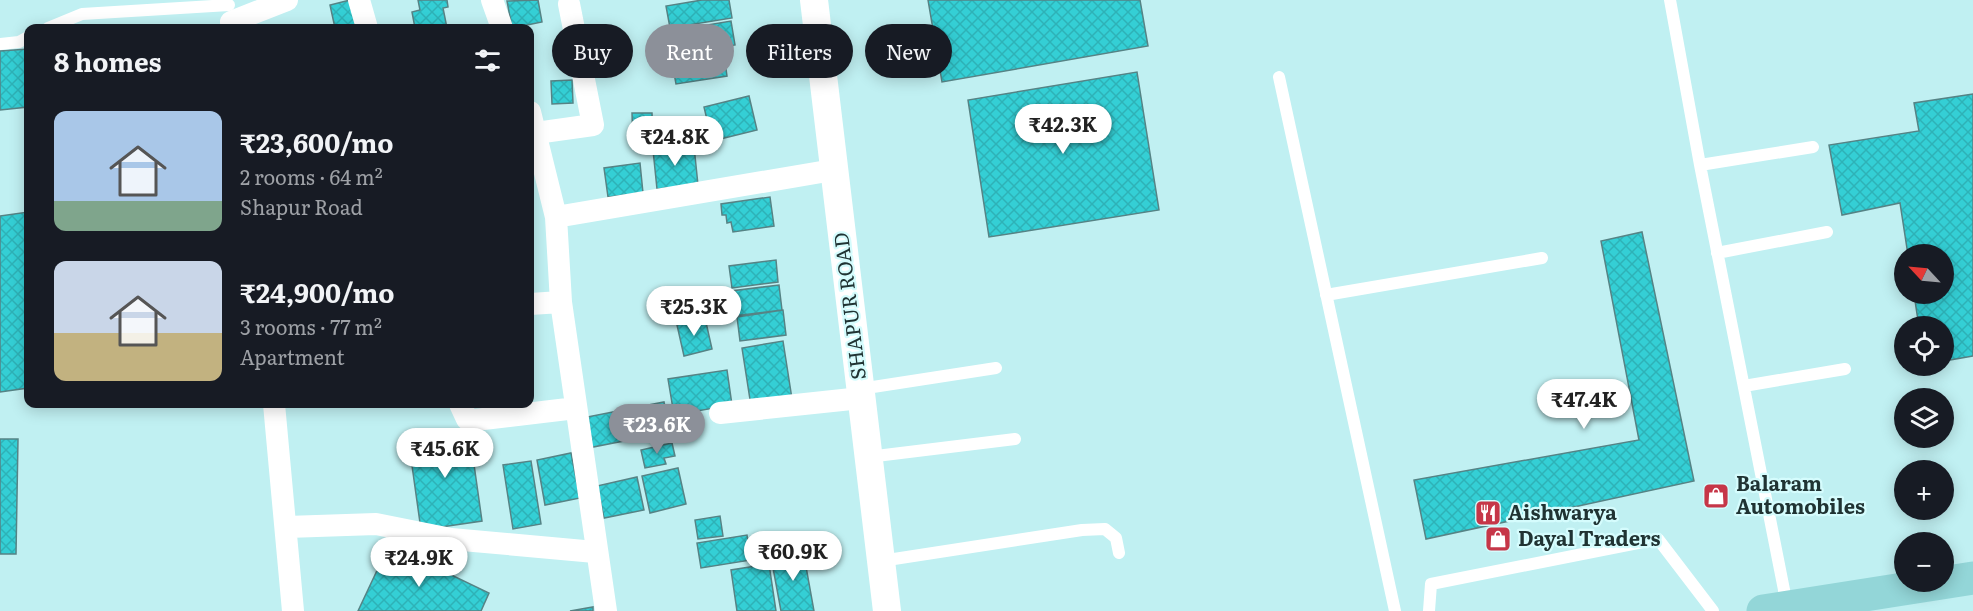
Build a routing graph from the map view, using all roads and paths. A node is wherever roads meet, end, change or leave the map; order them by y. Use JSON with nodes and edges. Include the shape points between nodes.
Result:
{"nodes":[{"id":1,"x":287,"y":0,"type":"edge"},
{"id":2,"x":359,"y":0,"type":"edge"},
{"id":3,"x":492,"y":0,"type":"edge"},
{"id":4,"x":814,"y":0,"type":"edge"},
{"id":5,"x":1670,"y":0,"type":"edge"},
{"id":6,"x":569,"y":3,"type":"dead end"},
{"id":7,"x":230,"y":14,"type":"edge"},
{"id":8,"x":58,"y":24,"type":"edge"},
{"id":9,"x":366,"y":24,"type":"edge"},
{"id":10,"x":501,"y":24,"type":"edge"},
{"id":11,"x":24,"y":39,"type":"edge"},
{"id":12,"x":0,"y":44,"type":"edge"},
{"id":13,"x":1279,"y":77,"type":"dead end"},
{"id":14,"x":534,"y":123,"type":"edge"},
{"id":15,"x":534,"y":127,"type":"edge"},
{"id":16,"x":1813,"y":147,"type":"dead end"},
{"id":17,"x":1700,"y":165,"type":"junction"},
{"id":18,"x":833,"y":170,"type":"junction"},
{"id":19,"x":556,"y":217,"type":"junction"},
{"id":20,"x":1827,"y":232,"type":"dead end"},
{"id":21,"x":1717,"y":253,"type":"junction"},
{"id":22,"x":1542,"y":258,"type":"dead end"},
{"id":23,"x":1326,"y":295,"type":"junction"},
{"id":24,"x":561,"y":302,"type":"junction"},
{"id":25,"x":534,"y":304,"type":"edge"},
{"id":26,"x":996,"y":368,"type":"dead end"},
{"id":27,"x":1845,"y":369,"type":"dead end"},
{"id":28,"x":1744,"y":386,"type":"junction"},
{"id":29,"x":861,"y":394,"type":"junction"},
{"id":30,"x":274,"y":408,"type":"edge"},
{"id":31,"x":462,"y":408,"type":"edge"},
{"id":32,"x":576,"y":408,"type":"junction"},
{"id":33,"x":720,"y":413,"type":"dead end"},
{"id":34,"x":1015,"y":439,"type":"dead end"},
{"id":35,"x":868,"y":457,"type":"junction"},
{"id":36,"x":287,"y":526,"type":"junction"},
{"id":37,"x":595,"y":552,"type":"junction"},
{"id":38,"x":1119,"y":553,"type":"dead end"},
{"id":39,"x":881,"y":561,"type":"junction"},
{"id":40,"x":1973,"y":578,"type":"edge"},
{"id":41,"x":1775,"y":609,"type":"edge"},
{"id":42,"x":293,"y":611,"type":"edge"},
{"id":43,"x":606,"y":611,"type":"edge"},
{"id":44,"x":887,"y":611,"type":"edge"},
{"id":45,"x":1395,"y":611,"type":"edge"},
{"id":46,"x":1429,"y":611,"type":"edge"},
{"id":47,"x":1713,"y":611,"type":"edge"}],
"edges":[{"from":1,"to":7,"type":"street"},
{"from":2,"to":9,"type":"street"},
{"from":3,"to":10,"type":"street"},
{"from":4,"to":18,"type":"street","name":"SHAPUR ROAD"},
{"from":5,"to":17,"type":"lane"},
{"from":6,"to":14,"type":"street","via":[[593,124]]},
{"from":7,"to":8,"type":"lane","via":[[82,14]]},
{"from":11,"to":12,"type":"lane"},
{"from":13,"to":23,"type":"lane"},
{"from":15,"to":19,"type":"street"},
{"from":16,"to":17,"type":"lane"},
{"from":17,"to":21,"type":"lane"},
{"from":18,"to":19,"type":"street"},
{"from":18,"to":29,"type":"street","name":"SHAPUR ROAD"},
{"from":19,"to":24,"type":"street"},
{"from":20,"to":21,"type":"lane"},
{"from":21,"to":28,"type":"lane"},
{"from":22,"to":23,"type":"lane"},
{"from":23,"to":45,"type":"lane"},
{"from":24,"to":25,"type":"street"},
{"from":24,"to":32,"type":"street"},
{"from":26,"to":29,"type":"lane"},
{"from":27,"to":28,"type":"lane"},
{"from":28,"to":41,"type":"lane"},
{"from":29,"to":33,"type":"street"},
{"from":29,"to":35,"type":"street","name":"SHAPUR ROAD"},
{"from":30,"to":36,"type":"street"},
{"from":31,"to":32,"type":"street","via":[[467,419],[475,420]]},
{"from":32,"to":37,"type":"street"},
{"from":34,"to":35,"type":"lane"},
{"from":35,"to":39,"type":"street","name":"SHAPUR ROAD"},
{"from":36,"to":37,"type":"street","via":[[376,524],[451,539]]},
{"from":36,"to":42,"type":"street"},
{"from":37,"to":43,"type":"street"},
{"from":38,"to":39,"type":"lane","via":[[1116,538],[1105,529]]},
{"from":39,"to":44,"type":"street","name":"SHAPUR ROAD"},
{"from":40,"to":41,"type":"main road"},
{"from":46,"to":47,"type":"lane","via":[[1431,584],[1659,539]]}]}
